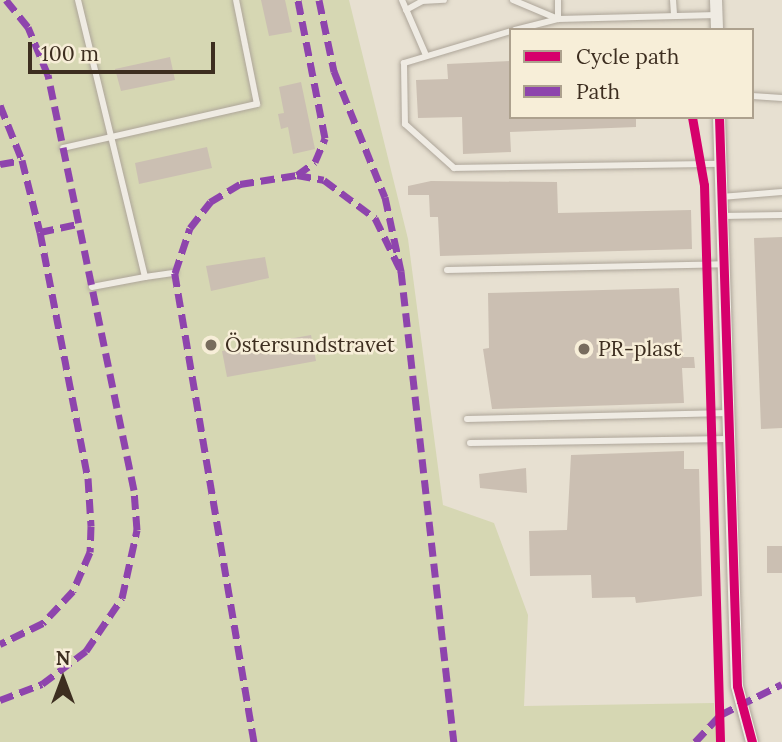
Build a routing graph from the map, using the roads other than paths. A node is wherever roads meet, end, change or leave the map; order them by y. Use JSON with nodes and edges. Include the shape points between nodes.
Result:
{"nodes":[{"id":1,"x":78,"y":0,"type":"edge"},
{"id":2,"x":236,"y":0,"type":"edge"},
{"id":3,"x":402,"y":0,"type":"edge"},
{"id":4,"x":444,"y":0,"type":"edge"},
{"id":5,"x":513,"y":0,"type":"edge"},
{"id":6,"x":558,"y":0,"type":"edge"},
{"id":7,"x":673,"y":0,"type":"edge"},
{"id":8,"x":716,"y":0,"type":"edge"},
{"id":9,"x":406,"y":10,"type":"junction"},
{"id":10,"x":674,"y":15,"type":"junction"},
{"id":11,"x":717,"y":15,"type":"junction"},
{"id":12,"x":558,"y":19,"type":"junction"},
{"id":13,"x":521,"y":28,"type":"edge"},
{"id":14,"x":717,"y":28,"type":"edge"},
{"id":15,"x":509,"y":31,"type":"edge"},
{"id":16,"x":425,"y":53,"type":"junction"},
{"id":17,"x":754,"y":96,"type":"edge"},
{"id":18,"x":782,"y":98,"type":"edge"},
{"id":19,"x":719,"y":119,"type":"edge"},
{"id":20,"x":108,"y":138,"type":"junction"},
{"id":21,"x":63,"y":148,"type":"dead end"},
{"id":22,"x":720,"y":164,"type":"junction"},
{"id":23,"x":782,"y":192,"type":"edge"},
{"id":24,"x":721,"y":197,"type":"junction"},
{"id":25,"x":782,"y":215,"type":"edge"},
{"id":26,"x":722,"y":216,"type":"junction"},
{"id":27,"x":724,"y":264,"type":"junction"},
{"id":28,"x":447,"y":270,"type":"dead end"},
{"id":29,"x":176,"y":272,"type":"dead end"},
{"id":30,"x":145,"y":277,"type":"junction"},
{"id":31,"x":92,"y":287,"type":"dead end"},
{"id":32,"x":729,"y":413,"type":"junction"},
{"id":33,"x":467,"y":419,"type":"dead end"},
{"id":34,"x":730,"y":439,"type":"junction"},
{"id":35,"x":470,"y":443,"type":"dead end"},
{"id":36,"x":752,"y":742,"type":"edge"}],
"edges":[{"from":1,"to":20,"type":"lane"},
{"from":2,"to":20,"type":"lane","via":[[257,104]]},
{"from":3,"to":9,"type":"lane"},
{"from":4,"to":9,"type":"lane","via":[[422,1]]},
{"from":5,"to":12,"type":"lane"},
{"from":6,"to":12,"type":"lane"},
{"from":7,"to":10,"type":"lane"},
{"from":8,"to":11,"type":"street"},
{"from":9,"to":16,"type":"lane"},
{"from":10,"to":11,"type":"lane"},
{"from":10,"to":12,"type":"lane"},
{"from":11,"to":14,"type":"street"},
{"from":12,"to":13,"type":"lane"},
{"from":15,"to":16,"type":"lane"},
{"from":16,"to":22,"type":"lane","via":[[404,63],[405,124],[454,168]]},
{"from":17,"to":18,"type":"lane"},
{"from":19,"to":22,"type":"street"},
{"from":20,"to":21,"type":"lane"},
{"from":20,"to":30,"type":"lane"},
{"from":22,"to":24,"type":"street"},
{"from":23,"to":24,"type":"lane"},
{"from":24,"to":26,"type":"street"},
{"from":25,"to":26,"type":"lane"},
{"from":26,"to":27,"type":"street"},
{"from":27,"to":28,"type":"lane"},
{"from":27,"to":32,"type":"street"},
{"from":29,"to":30,"type":"lane"},
{"from":30,"to":31,"type":"lane"},
{"from":32,"to":33,"type":"lane"},
{"from":32,"to":34,"type":"street"},
{"from":34,"to":35,"type":"lane"},
{"from":34,"to":36,"type":"street","via":[[737,686]]}]}
